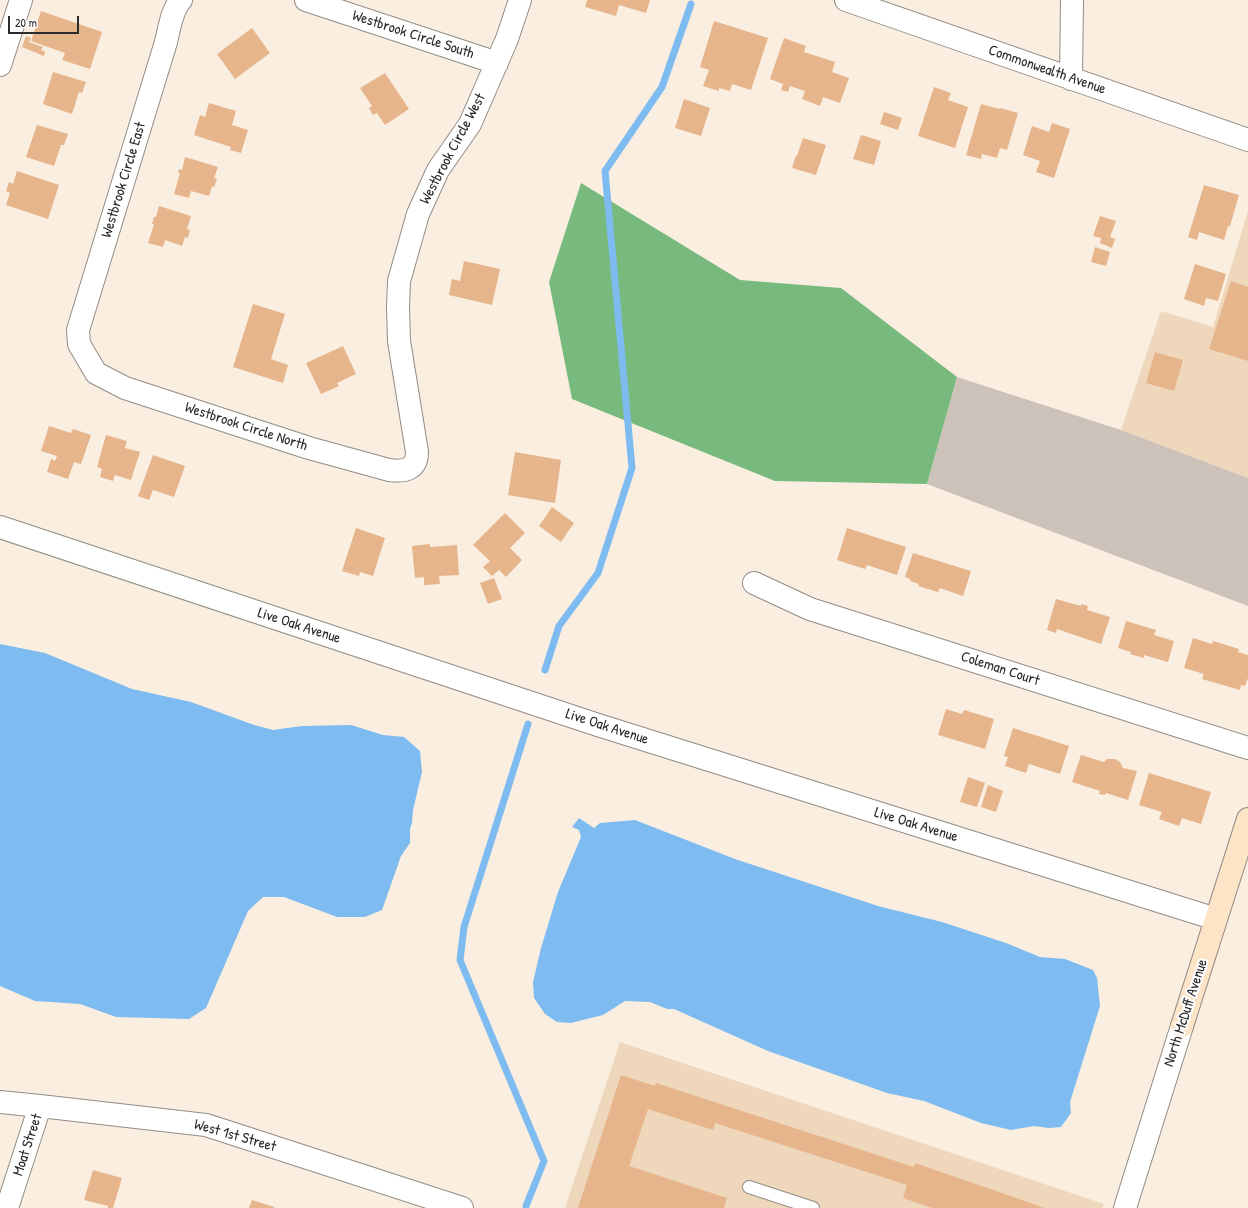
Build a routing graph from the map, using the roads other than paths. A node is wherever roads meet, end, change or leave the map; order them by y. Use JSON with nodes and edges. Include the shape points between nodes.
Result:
{"nodes":[{"id":1,"x":21,"y":0,"type":"edge"},
{"id":2,"x":181,"y":0,"type":"edge"},
{"id":3,"x":306,"y":0,"type":"edge"},
{"id":4,"x":520,"y":0,"type":"edge"},
{"id":5,"x":846,"y":0,"type":"edge"},
{"id":6,"x":1072,"y":0,"type":"edge"},
{"id":7,"x":497,"y":63,"type":"junction"},
{"id":8,"x":0,"y":65,"type":"edge"},
{"id":9,"x":1071,"y":79,"type":"junction"},
{"id":10,"x":1248,"y":140,"type":"edge"},
{"id":11,"x":88,"y":360,"type":"joint"},
{"id":12,"x":414,"y":466,"type":"joint"},
{"id":13,"x":0,"y":527,"type":"edge"},
{"id":14,"x":754,"y":583,"type":"dead end"},
{"id":15,"x":1248,"y":748,"type":"edge"},
{"id":16,"x":1248,"y":819,"type":"edge"},
{"id":17,"x":1216,"y":919,"type":"junction"},
{"id":18,"x":1182,"y":1026,"type":"joint"},
{"id":19,"x":0,"y":1102,"type":"edge"},
{"id":20,"x":40,"y":1106,"type":"junction"},
{"id":21,"x":749,"y":1187,"type":"dead end"},
{"id":22,"x":7,"y":1208,"type":"edge"},
{"id":23,"x":462,"y":1208,"type":"edge"},
{"id":24,"x":813,"y":1208,"type":"edge"},
{"id":25,"x":1125,"y":1208,"type":"edge"}],
"edges":[{"from":1,"to":8,"type":"street"},
{"from":2,"to":11,"type":"street","name":"Westbrook Circle East","via":[[171,20],[78,330],[79,344]]},
{"from":3,"to":7,"type":"street","name":"Westbrook Circle South"},
{"from":4,"to":7,"type":"street","name":"Westbrook Circle West"},
{"from":5,"to":9,"type":"street","name":"Commonwealth Avenue"},
{"from":6,"to":9,"type":"street"},
{"from":7,"to":12,"type":"street","name":"Westbrook Circle West","via":[[470,124],[438,170],[418,214],[399,281],[399,341],[417,452]]},
{"from":9,"to":10,"type":"street","name":"Commonwealth Avenue"},
{"from":11,"to":12,"type":"street","name":"Westbrook Circle North","via":[[96,373],[125,388],[310,448],[389,470],[402,471]]},
{"from":13,"to":17,"type":"street","name":"Live Oak Avenue","via":[[598,725]]},
{"from":14,"to":15,"type":"street","name":"Coleman Court","via":[[810,608]]},
{"from":16,"to":17,"type":"main road","name":"North McDuff Avenue"},
{"from":17,"to":18,"type":"main road","name":"North McDuff Avenue"},
{"from":18,"to":25,"type":"street","name":"North McDuff Avenue"},
{"from":19,"to":20,"type":"street","name":"West 1st Street"},
{"from":20,"to":22,"type":"street","name":"Moat Street"},
{"from":20,"to":23,"type":"street","name":"West 1st Street","via":[[206,1125]]},
{"from":21,"to":24,"type":"lane"}]}
